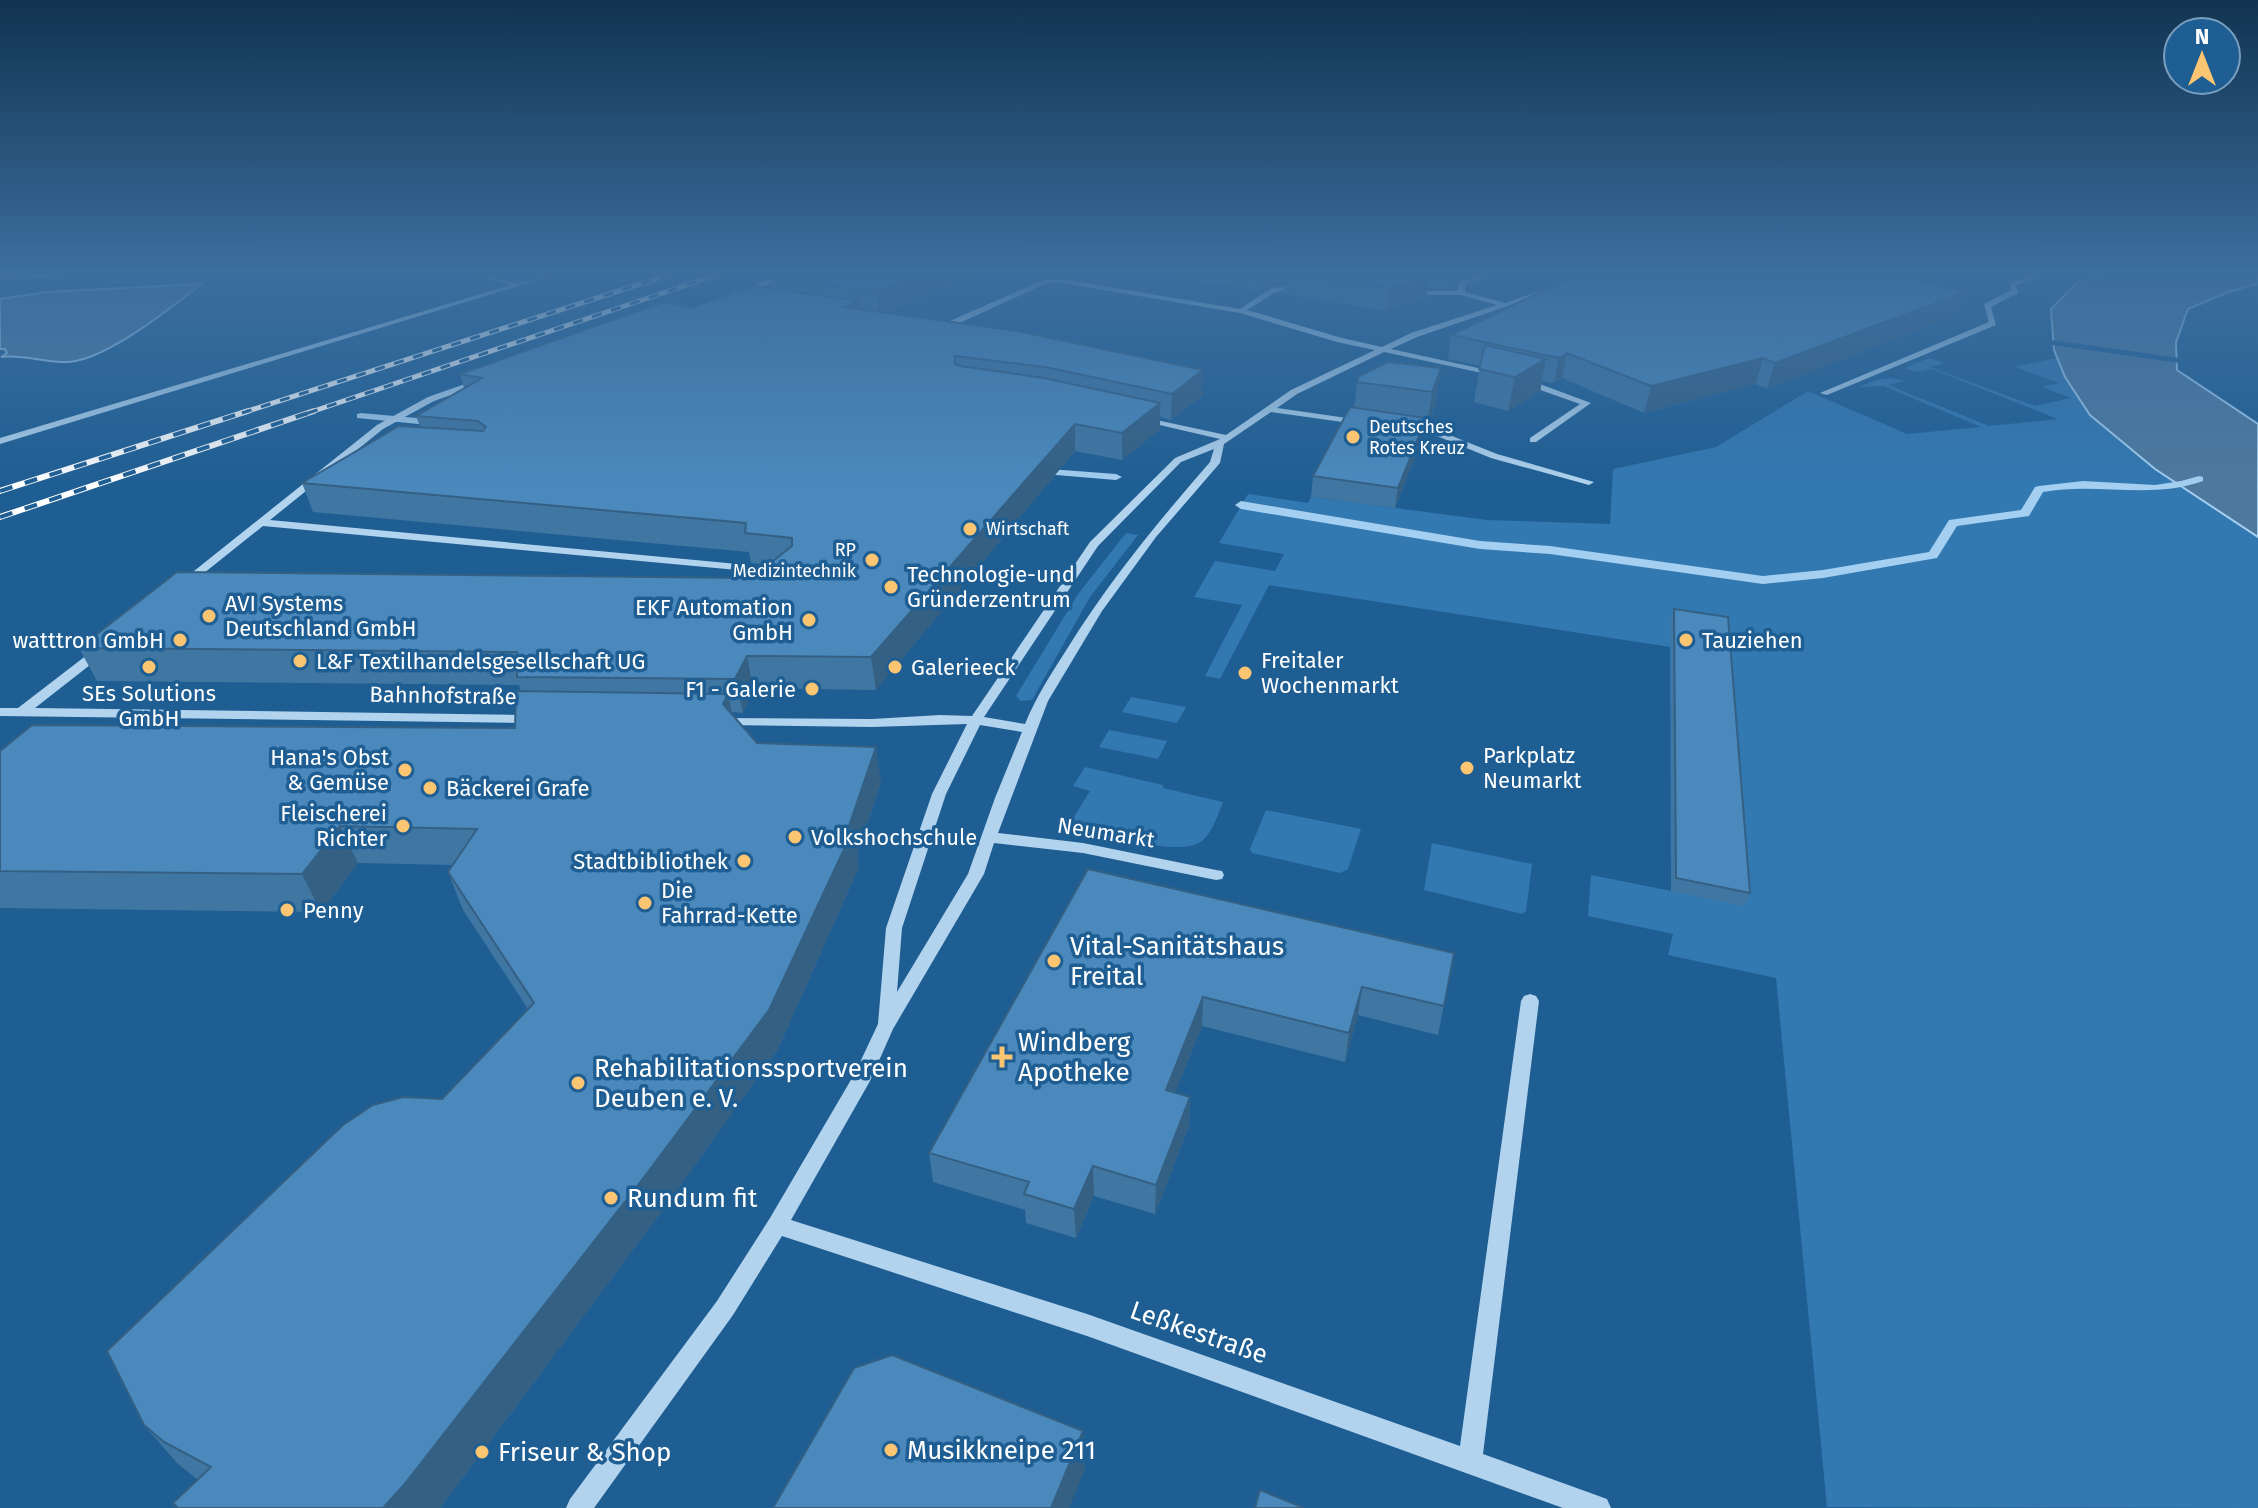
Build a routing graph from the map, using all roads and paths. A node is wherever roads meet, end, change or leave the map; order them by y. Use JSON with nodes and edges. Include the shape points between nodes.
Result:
{"nodes":[{"id":1,"x":322,"y":344,"type":"edge"},
{"id":2,"x":1364,"y":344,"type":"edge"},
{"id":3,"x":1393,"y":344,"type":"edge"},
{"id":4,"x":1941,"y":344,"type":"edge"},
{"id":5,"x":1383,"y":348,"type":"junction"},
{"id":6,"x":1506,"y":377,"type":"edge"},
{"id":7,"x":491,"y":378,"type":"edge"},
{"id":8,"x":1520,"y":381,"type":"edge"},
{"id":9,"x":1824,"y":393,"type":"dead end"},
{"id":10,"x":1267,"y":409,"type":"junction"},
{"id":11,"x":1134,"y":416,"type":"edge"},
{"id":12,"x":1367,"y":424,"type":"edge"},
{"id":13,"x":1396,"y":428,"type":"edge"},
{"id":14,"x":1533,"y":440,"type":"dead end"},
{"id":15,"x":0,"y":441,"type":"edge"},
{"id":16,"x":1223,"y":441,"type":"junction"},
{"id":17,"x":380,"y":445,"type":"edge"},
{"id":18,"x":347,"y":453,"type":"junction"},
{"id":19,"x":1589,"y":482,"type":"dead end"},
{"id":20,"x":263,"y":523,"type":"junction"},
{"id":21,"x":776,"y":570,"type":"edge"},
{"id":22,"x":206,"y":586,"type":"edge"},
{"id":23,"x":108,"y":645,"type":"edge"},
{"id":24,"x":0,"y":712,"type":"edge"},
{"id":25,"x":22,"y":712,"type":"junction"},
{"id":26,"x":540,"y":719,"type":"edge"},
{"id":27,"x":976,"y":720,"type":"junction"},
{"id":28,"x":698,"y":721,"type":"edge"},
{"id":29,"x":1028,"y":729,"type":"junction"},
{"id":30,"x":988,"y":837,"type":"junction"},
{"id":31,"x":1216,"y":875,"type":"dead end"},
{"id":32,"x":1530,"y":1001,"type":"dead end"},
{"id":33,"x":885,"y":1028,"type":"junction"},
{"id":34,"x":777,"y":1225,"type":"junction"},
{"id":35,"x":1470,"y":1460,"type":"junction"},
{"id":36,"x":579,"y":1508,"type":"edge"},
{"id":37,"x":1598,"y":1508,"type":"edge"}],
"edges":[{"from":1,"to":15,"type":"street"},
{"from":2,"to":5,"type":"street"},
{"from":3,"to":5,"type":"street"},
{"from":4,"to":9,"type":"street"},
{"from":5,"to":6,"type":"street"},
{"from":5,"to":10,"type":"street"},
{"from":7,"to":18,"type":"street","via":[[411,409]]},
{"from":8,"to":14,"type":"street","via":[[1587,403]]},
{"from":10,"to":12,"type":"street"},
{"from":10,"to":16,"type":"street"},
{"from":11,"to":16,"type":"street"},
{"from":13,"to":19,"type":"street","via":[[1439,434],[1494,456]]},
{"from":16,"to":27,"type":"street","via":[[1178,460],[1094,544]]},
{"from":16,"to":29,"type":"street","via":[[1215,463],[1152,535],[1097,610]]},
{"from":17,"to":18,"type":"street"},
{"from":18,"to":20,"type":"street"},
{"from":20,"to":21,"type":"street"},
{"from":20,"to":22,"type":"street","via":[[177,589]]},
{"from":23,"to":25,"type":"street"},
{"from":24,"to":25,"type":"street","name":"Bahnhofstraße"},
{"from":25,"to":26,"type":"street","name":"Bahnhofstraße"},
{"from":27,"to":28,"type":"street"},
{"from":27,"to":29,"type":"street"},
{"from":27,"to":33,"type":"street","via":[[939,794],[894,928]]},
{"from":29,"to":30,"type":"street"},
{"from":30,"to":31,"type":"street","name":"Neumarkt","via":[[1083,848]]},
{"from":30,"to":33,"type":"street","via":[[976,874]]},
{"from":32,"to":35,"type":"street"},
{"from":33,"to":34,"type":"street"},
{"from":34,"to":35,"type":"street","name":"Leßkestraße","via":[[1172,1354]]},
{"from":34,"to":36,"type":"street","via":[[725,1308]]},
{"from":35,"to":37,"type":"street","name":"Leßkestraße"}]}
